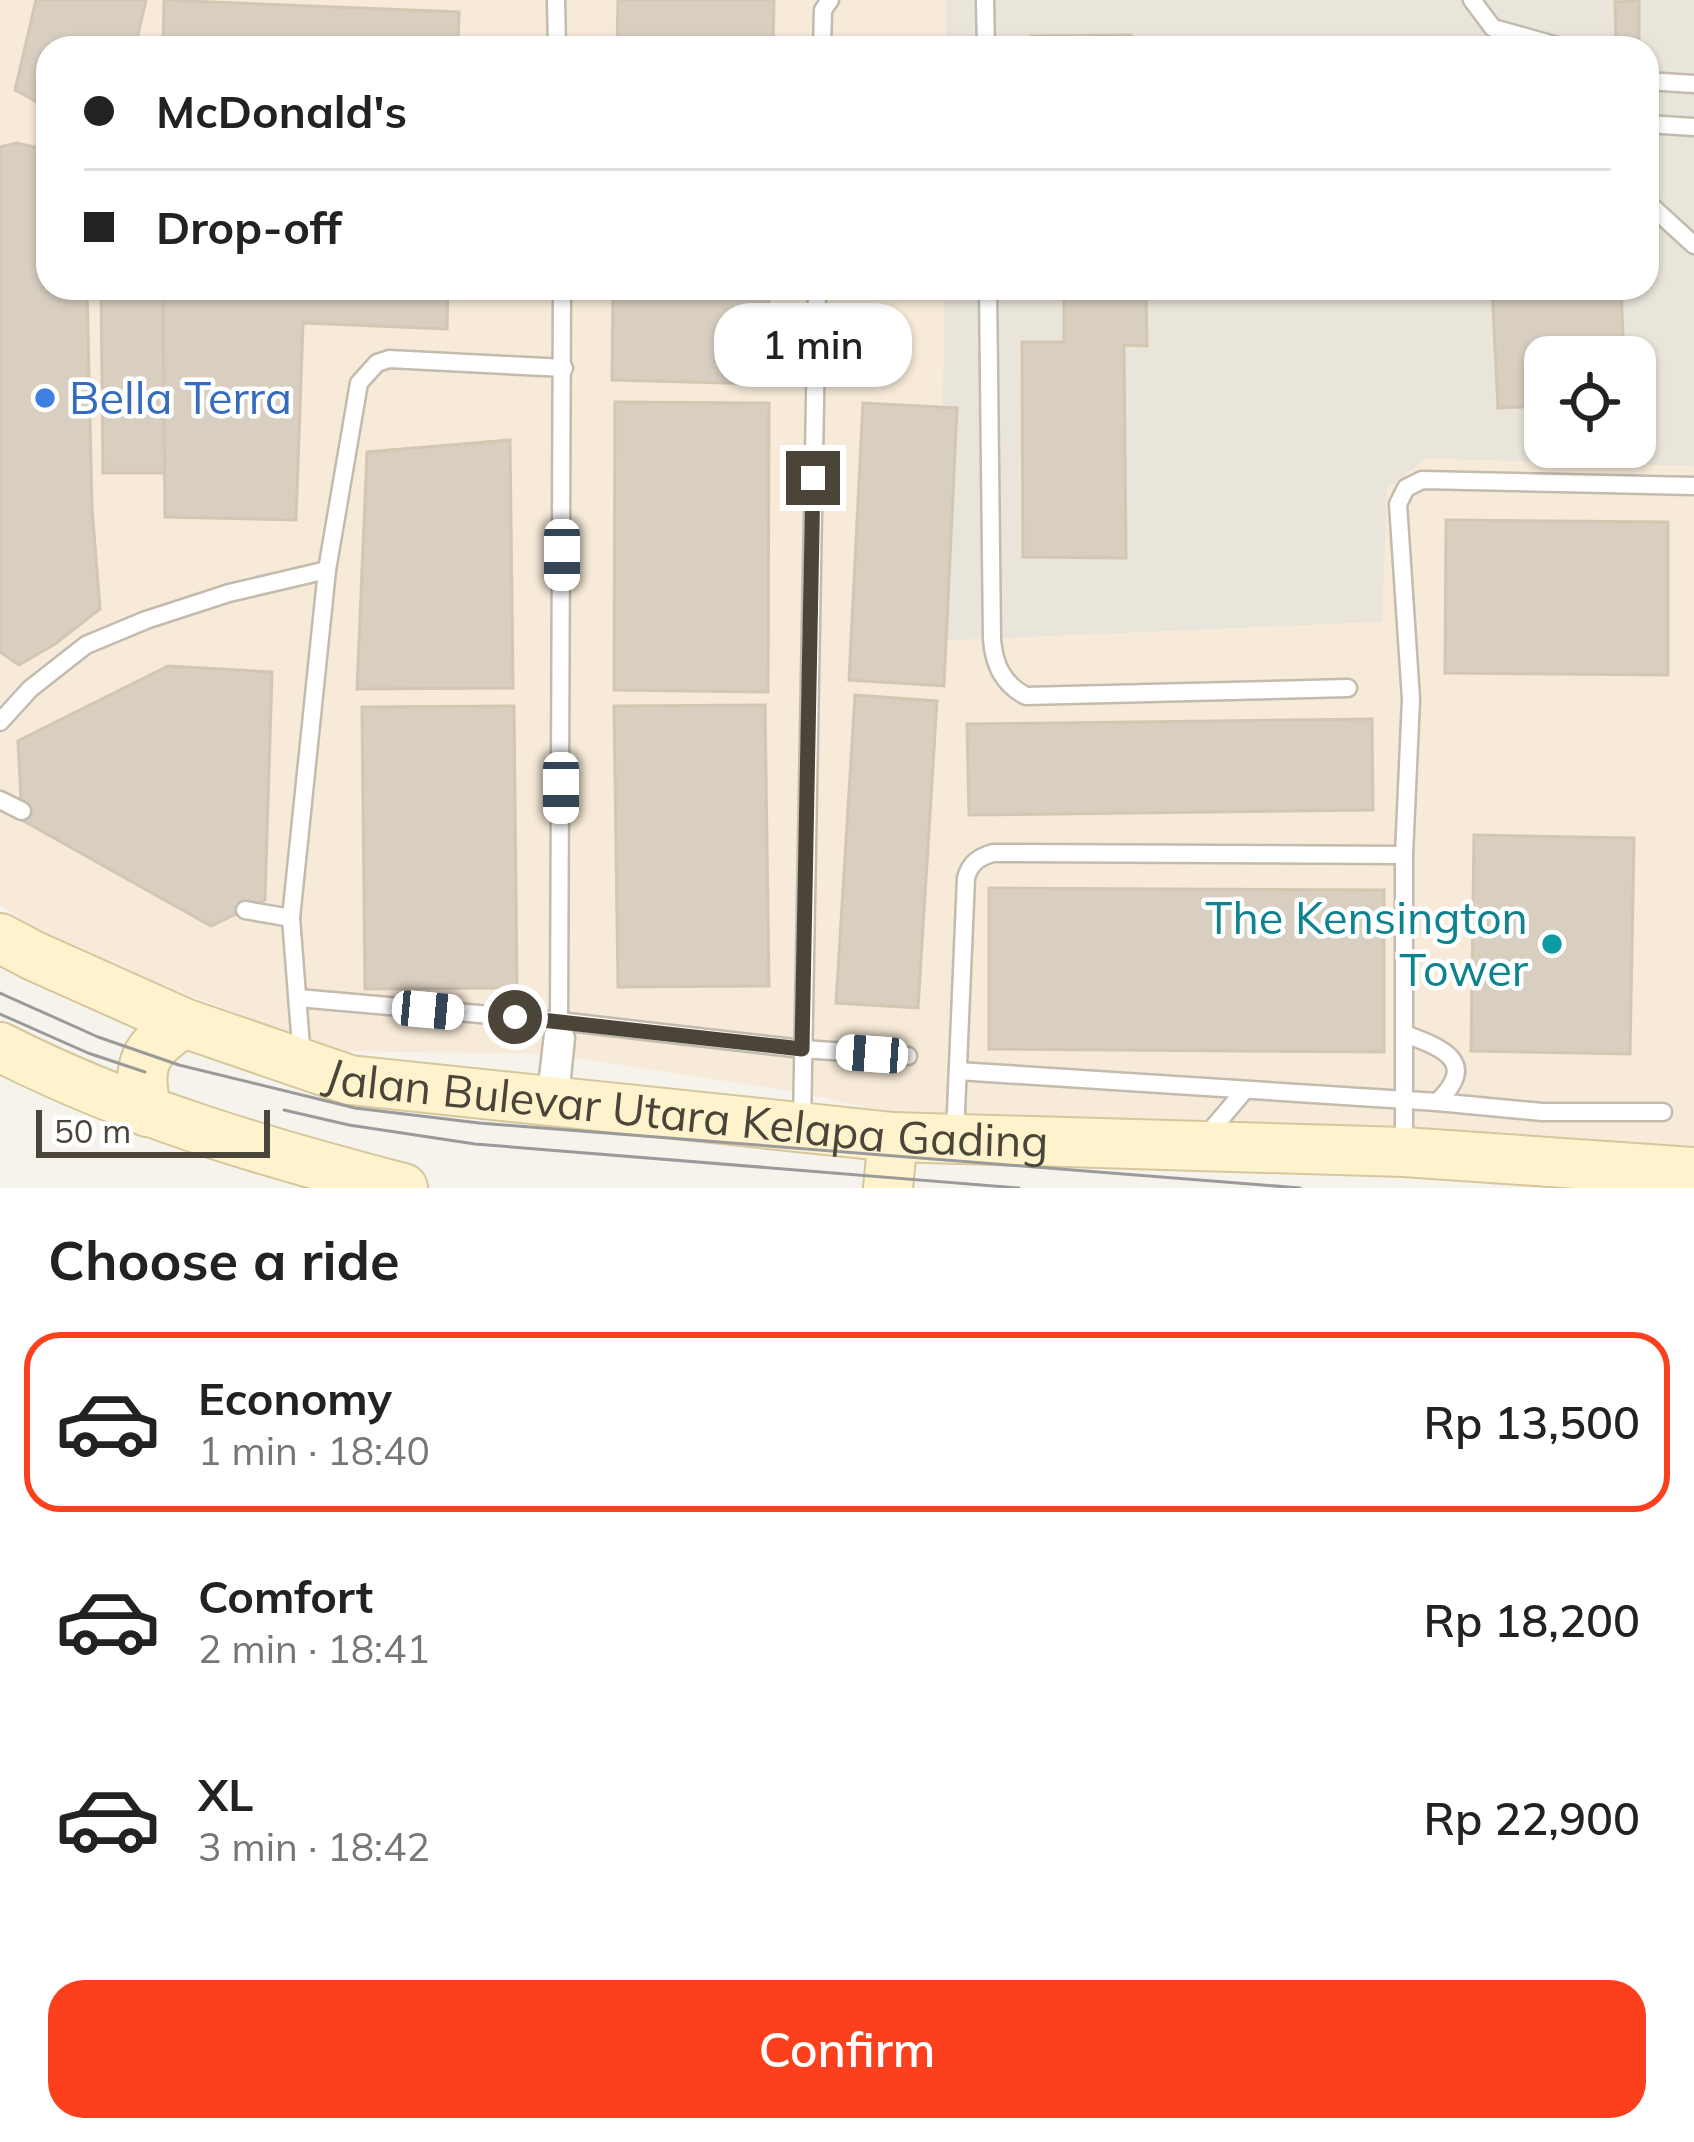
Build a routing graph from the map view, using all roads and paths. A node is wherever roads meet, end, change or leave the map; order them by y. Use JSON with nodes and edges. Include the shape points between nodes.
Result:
{"nodes":[{"id":1,"x":556,"y":0,"type":"edge"},
{"id":2,"x":986,"y":0,"type":"edge"},
{"id":3,"x":1472,"y":0,"type":"edge"},
{"id":4,"x":823,"y":3,"type":"edge"},
{"id":5,"x":557,"y":36,"type":"edge"},
{"id":6,"x":822,"y":36,"type":"edge"},
{"id":7,"x":986,"y":36,"type":"edge"},
{"id":8,"x":1498,"y":36,"type":"edge"},
{"id":9,"x":1659,"y":82,"type":"edge"},
{"id":10,"x":1694,"y":84,"type":"edge"},
{"id":11,"x":1659,"y":125,"type":"edge"},
{"id":12,"x":1694,"y":128,"type":"edge"},
{"id":13,"x":1659,"y":213,"type":"edge"},
{"id":14,"x":1694,"y":245,"type":"edge"},
{"id":15,"x":562,"y":300,"type":"edge"},
{"id":16,"x":817,"y":300,"type":"edge"},
{"id":17,"x":988,"y":300,"type":"edge"},
{"id":18,"x":564,"y":368,"type":"junction"},
{"id":19,"x":1694,"y":486,"type":"edge"},
{"id":20,"x":327,"y":570,"type":"junction"},
{"id":21,"x":1348,"y":688,"type":"dead end"},
{"id":22,"x":0,"y":722,"type":"edge"},
{"id":23,"x":0,"y":800,"type":"edge"},
{"id":24,"x":22,"y":811,"type":"dead end"},
{"id":25,"x":1404,"y":855,"type":"junction"},
{"id":26,"x":245,"y":910,"type":"dead end"},
{"id":27,"x":291,"y":918,"type":"junction"},
{"id":28,"x":0,"y":938,"type":"edge"},
{"id":29,"x":298,"y":998,"type":"junction"},
{"id":30,"x":559,"y":1021,"type":"junction"},
{"id":31,"x":184,"y":1023,"type":"junction"},
{"id":32,"x":1405,"y":1034,"type":"junction"},
{"id":33,"x":0,"y":1047,"type":"edge"},
{"id":34,"x":802,"y":1049,"type":"junction"},
{"id":35,"x":908,"y":1057,"type":"dead end"},
{"id":36,"x":303,"y":1066,"type":"junction"},
{"id":37,"x":958,"y":1071,"type":"junction"},
{"id":38,"x":1245,"y":1090,"type":"junction"},
{"id":39,"x":1405,"y":1101,"type":"junction"},
{"id":40,"x":1437,"y":1102,"type":"junction"},
{"id":41,"x":552,"y":1103,"type":"junction"},
{"id":42,"x":147,"y":1112,"type":"junction"},
{"id":43,"x":1663,"y":1112,"type":"dead end"},
{"id":44,"x":802,"y":1125,"type":"junction"},
{"id":45,"x":893,"y":1137,"type":"junction"},
{"id":46,"x":954,"y":1139,"type":"junction"},
{"id":47,"x":1198,"y":1146,"type":"junction"},
{"id":48,"x":1404,"y":1152,"type":"junction"},
{"id":49,"x":1694,"y":1172,"type":"edge"},
{"id":50,"x":403,"y":1188,"type":"edge"},
{"id":51,"x":888,"y":1188,"type":"edge"}],
"edges":[{"from":1,"to":5,"type":"lane"},
{"from":2,"to":7,"type":"lane"},
{"from":3,"to":8,"type":"lane"},
{"from":4,"to":6,"type":"lane"},
{"from":9,"to":10,"type":"lane"},
{"from":11,"to":12,"type":"lane"},
{"from":13,"to":14,"type":"lane"},
{"from":15,"to":18,"type":"lane"},
{"from":16,"to":34,"type":"lane"},
{"from":17,"to":21,"type":"lane","via":[[992,639],[1009,685],[1026,696]]},
{"from":18,"to":20,"type":"lane","via":[[376,363],[359,383]]},
{"from":18,"to":30,"type":"lane"},
{"from":19,"to":25,"type":"lane","via":[[1422,480],[1406,488],[1398,504],[1411,699]]},
{"from":20,"to":22,"type":"lane","via":[[229,593],[86,645]]},
{"from":20,"to":27,"type":"lane"},
{"from":23,"to":24,"type":"lane"},
{"from":25,"to":32,"type":"lane"},
{"from":25,"to":37,"type":"lane","via":[[982,856],[966,878]]},
{"from":26,"to":27,"type":"lane"},
{"from":27,"to":29,"type":"lane"},
{"from":28,"to":31,"type":"main road","name":"Jalan Bulevar Utara Kelapa Gading"},
{"from":29,"to":30,"type":"lane"},
{"from":29,"to":36,"type":"lane"},
{"from":30,"to":34,"type":"lane"},
{"from":30,"to":41,"type":"lane"},
{"from":31,"to":36,"type":"main road","name":"Jalan Bulevar Utara Kelapa Gading"},
{"from":31,"to":42,"type":"main road","via":[[154,1042],[140,1079]]},
{"from":32,"to":39,"type":"lane"},
{"from":32,"to":40,"type":"lane","via":[[1453,1058],[1457,1074]]},
{"from":33,"to":42,"type":"main road"},
{"from":34,"to":35,"type":"lane"},
{"from":34,"to":44,"type":"lane"},
{"from":36,"to":41,"type":"main road","name":"Jalan Bulevar Utara Kelapa Gading","via":[[350,1080]]},
{"from":37,"to":38,"type":"lane"},
{"from":37,"to":46,"type":"lane"},
{"from":38,"to":39,"type":"lane"},
{"from":38,"to":47,"type":"lane"},
{"from":39,"to":40,"type":"lane"},
{"from":39,"to":48,"type":"lane"},
{"from":40,"to":43,"type":"lane"},
{"from":41,"to":44,"type":"main road","name":"Jalan Bulevar Utara Kelapa Gading"},
{"from":42,"to":50,"type":"main road"},
{"from":44,"to":45,"type":"main road","name":"Jalan Bulevar Utara Kelapa Gading"},
{"from":45,"to":46,"type":"main road","name":"Jalan Bulevar Utara Kelapa Gading"},
{"from":45,"to":51,"type":"main road"},
{"from":46,"to":47,"type":"main road","name":"Jalan Bulevar Utara Kelapa Gading"},
{"from":47,"to":48,"type":"main road","name":"Jalan Bulevar Utara Kelapa Gading"},
{"from":48,"to":49,"type":"main road","name":"Jalan Bulevar Utara Kelapa Gading"}]}
